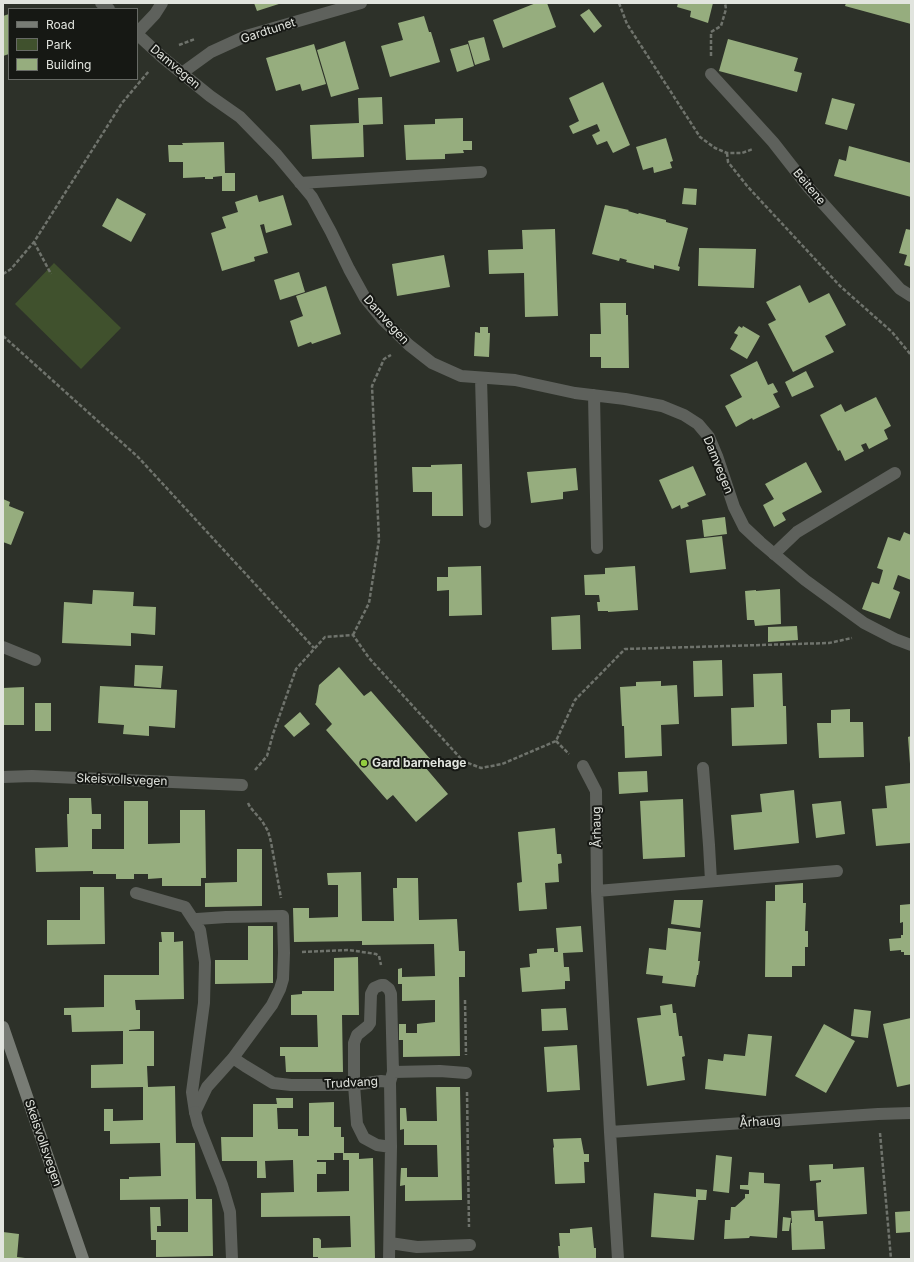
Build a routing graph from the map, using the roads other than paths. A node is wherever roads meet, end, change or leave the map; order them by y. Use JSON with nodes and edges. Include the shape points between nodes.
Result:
{"nodes":[{"id":1,"x":162,"y":3,"type":"edge"},
{"id":2,"x":360,"y":3,"type":"edge"},
{"id":3,"x":138,"y":33,"type":"edge"},
{"id":4,"x":138,"y":35,"type":"edge"},
{"id":5,"x":182,"y":73,"type":"junction"},
{"id":6,"x":712,"y":74,"type":"road end"},
{"id":7,"x":481,"y":172,"type":"dead end"},
{"id":8,"x":300,"y":183,"type":"junction"},
{"id":9,"x":911,"y":296,"type":"edge"},
{"id":10,"x":481,"y":378,"type":"junction"},
{"id":11,"x":594,"y":395,"type":"junction"},
{"id":12,"x":895,"y":473,"type":"dead end"},
{"id":13,"x":485,"y":522,"type":"dead end"},
{"id":14,"x":597,"y":548,"type":"dead end"},
{"id":15,"x":774,"y":554,"type":"junction"},
{"id":16,"x":911,"y":645,"type":"edge"},
{"id":17,"x":3,"y":647,"type":"edge"},
{"id":18,"x":35,"y":660,"type":"dead end"},
{"id":19,"x":583,"y":766,"type":"dead end"},
{"id":20,"x":703,"y":768,"type":"dead end"},
{"id":21,"x":3,"y":777,"type":"edge"},
{"id":22,"x":242,"y":785,"type":"road end"},
{"id":23,"x":837,"y":871,"type":"dead end"},
{"id":24,"x":711,"y":881,"type":"junction"},
{"id":25,"x":597,"y":891,"type":"junction"},
{"id":26,"x":136,"y":893,"type":"dead end"},
{"id":27,"x":194,"y":920,"type":"junction"},
{"id":28,"x":3,"y":1027,"type":"edge"},
{"id":29,"x":233,"y":1058,"type":"junction"},
{"id":30,"x":466,"y":1072,"type":"road end"},
{"id":31,"x":391,"y":1077,"type":"junction"},
{"id":32,"x":354,"y":1085,"type":"junction"},
{"id":33,"x":195,"y":1112,"type":"junction"},
{"id":34,"x":911,"y":1113,"type":"edge"},
{"id":35,"x":610,"y":1132,"type":"junction"},
{"id":36,"x":391,"y":1147,"type":"junction"},
{"id":37,"x":390,"y":1243,"type":"junction"},
{"id":38,"x":470,"y":1245,"type":"road end"},
{"id":39,"x":83,"y":1259,"type":"edge"},
{"id":40,"x":232,"y":1259,"type":"edge"},
{"id":41,"x":389,"y":1259,"type":"edge"},
{"id":42,"x":618,"y":1259,"type":"edge"}],
"edges":[{"from":1,"to":3,"type":"street"},
{"from":2,"to":5,"type":"street","name":"Gardtunet","via":[[246,36],[211,52]]},
{"from":4,"to":5,"type":"street","name":"Damvegen"},
{"from":5,"to":8,"type":"street","name":"Damvegen","via":[[240,117]]},
{"from":6,"to":9,"type":"street","name":"Beitene","via":[[773,142],[809,188],[900,289]]},
{"from":7,"to":8,"type":"street"},
{"from":8,"to":10,"type":"street","name":"Damvegen","via":[[312,197],[365,298],[383,320],[432,363],[461,376]]},
{"from":10,"to":11,"type":"street","name":"Damvegen","via":[[515,380]]},
{"from":10,"to":13,"type":"street"},
{"from":11,"to":14,"type":"street"},
{"from":11,"to":15,"type":"street","name":"Damvegen","via":[[662,406],[698,424],[709,437],[734,507],[744,527]]},
{"from":12,"to":15,"type":"street","via":[[797,532]]},
{"from":15,"to":16,"type":"street","name":"Damvegen","via":[[864,623]]},
{"from":17,"to":18,"type":"street"},
{"from":19,"to":25,"type":"street","name":"Århaug","via":[[596,792]]},
{"from":20,"to":24,"type":"street"},
{"from":21,"to":22,"type":"street","name":"Skeisvollsvegen"},
{"from":23,"to":24,"type":"street"},
{"from":24,"to":25,"type":"street"},
{"from":25,"to":35,"type":"street","name":"Århaug"},
{"from":26,"to":27,"type":"street","via":[[185,907]]},
{"from":27,"to":29,"type":"street","via":[[283,916],[283,979],[280,989],[272,1005]]},
{"from":27,"to":33,"type":"street","via":[[200,930],[205,962],[204,1003],[192,1092]]},
{"from":28,"to":39,"type":"main road","name":"Skeisvollsvegen"},
{"from":29,"to":32,"type":"street","name":"Trudvang","via":[[273,1083]]},
{"from":29,"to":33,"type":"street","via":[[207,1087]]},
{"from":30,"to":31,"type":"street","via":[[440,1071]]},
{"from":31,"to":32,"type":"street","name":"Trudvang","via":[[381,1082]]},
{"from":31,"to":32,"type":"street","via":[[391,994],[389,989],[381,984],[374,988],[372,994],[370,1023],[357,1035],[354,1043]]},
{"from":31,"to":36,"type":"street","name":"Trudvang"},
{"from":32,"to":36,"type":"street","via":[[357,1124],[364,1138],[377,1145]]},
{"from":33,"to":40,"type":"street","via":[[230,1212]]},
{"from":34,"to":35,"type":"street","name":"Århaug"},
{"from":35,"to":42,"type":"street","name":"Århaug"},
{"from":36,"to":37,"type":"street","name":"Trudvang"},
{"from":37,"to":38,"type":"street","via":[[417,1247]]},
{"from":37,"to":41,"type":"street","name":"Trudvang"}]}
